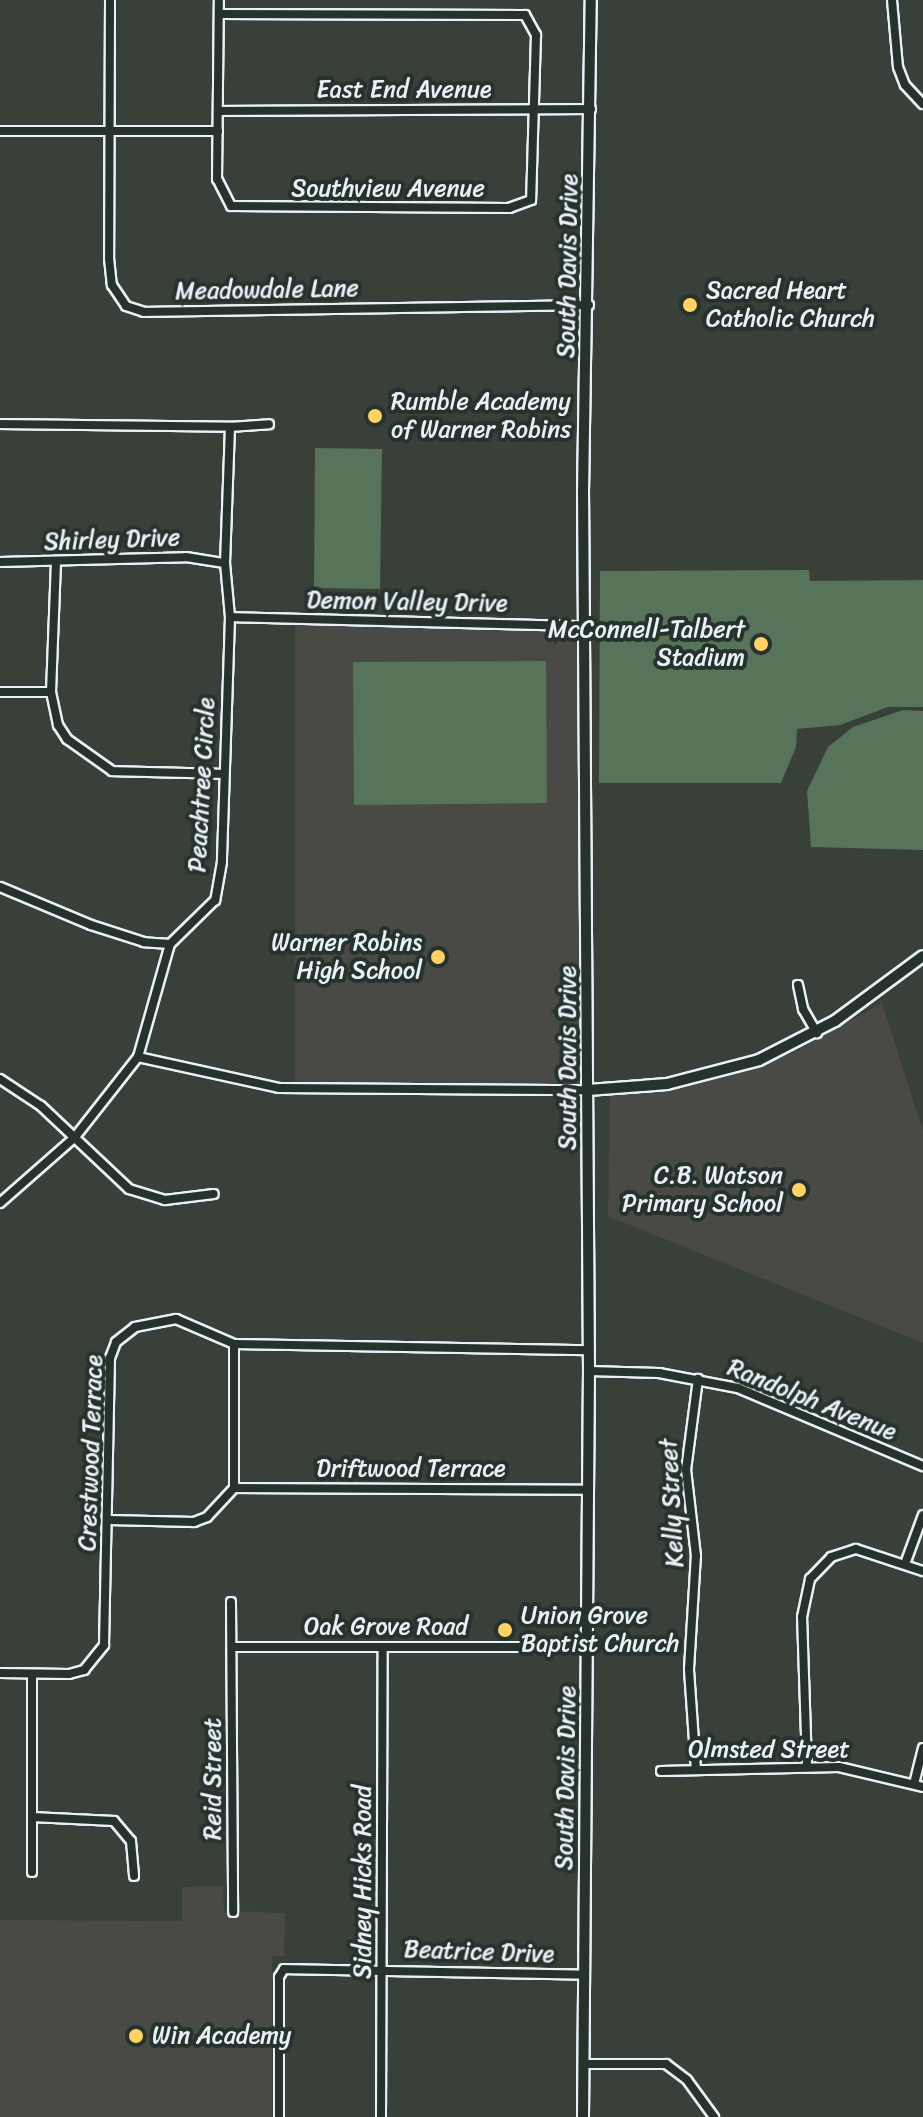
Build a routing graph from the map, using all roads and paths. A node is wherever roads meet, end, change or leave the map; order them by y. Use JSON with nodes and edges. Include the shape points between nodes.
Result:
{"nodes":[{"id":1,"x":110,"y":0,"type":"edge"},
{"id":2,"x":219,"y":0,"type":"edge"},
{"id":3,"x":591,"y":0,"type":"edge"},
{"id":4,"x":892,"y":0,"type":"edge"},
{"id":5,"x":219,"y":14,"type":"junction"},
{"id":6,"x":923,"y":104,"type":"edge"},
{"id":7,"x":591,"y":109,"type":"junction"},
{"id":8,"x":535,"y":110,"type":"junction"},
{"id":9,"x":218,"y":111,"type":"junction"},
{"id":10,"x":0,"y":131,"type":"edge"},
{"id":11,"x":110,"y":131,"type":"junction"},
{"id":12,"x":218,"y":131,"type":"junction"},
{"id":13,"x":589,"y":305,"type":"junction"},
{"id":14,"x":0,"y":424,"type":"edge"},
{"id":15,"x":269,"y":424,"type":"dead end"},
{"id":16,"x":230,"y":427,"type":"junction"},
{"id":17,"x":0,"y":562,"type":"edge"},
{"id":18,"x":56,"y":562,"type":"junction"},
{"id":19,"x":225,"y":563,"type":"junction"},
{"id":20,"x":230,"y":617,"type":"junction"},
{"id":21,"x":583,"y":626,"type":"junction"},
{"id":22,"x":0,"y":692,"type":"edge"},
{"id":23,"x":51,"y":692,"type":"junction"},
{"id":24,"x":223,"y":774,"type":"junction"},
{"id":25,"x":0,"y":887,"type":"edge"},
{"id":26,"x":170,"y":944,"type":"junction"},
{"id":27,"x":923,"y":956,"type":"edge"},
{"id":28,"x":798,"y":985,"type":"dead end"},
{"id":29,"x":817,"y":1033,"type":"junction"},
{"id":30,"x":138,"y":1057,"type":"junction"},
{"id":31,"x":0,"y":1079,"type":"edge"},
{"id":32,"x":588,"y":1090,"type":"junction"},
{"id":33,"x":75,"y":1137,"type":"junction"},
{"id":34,"x":214,"y":1194,"type":"dead end"},
{"id":35,"x":0,"y":1203,"type":"edge"},
{"id":36,"x":234,"y":1344,"type":"junction"},
{"id":37,"x":589,"y":1350,"type":"junction"},
{"id":38,"x":589,"y":1371,"type":"junction"},
{"id":39,"x":698,"y":1379,"type":"junction"},
{"id":40,"x":923,"y":1466,"type":"edge"},
{"id":41,"x":234,"y":1488,"type":"junction"},
{"id":42,"x":588,"y":1490,"type":"junction"},
{"id":43,"x":923,"y":1515,"type":"edge"},
{"id":44,"x":109,"y":1520,"type":"junction"},
{"id":45,"x":905,"y":1564,"type":"junction"},
{"id":46,"x":923,"y":1571,"type":"edge"},
{"id":47,"x":231,"y":1602,"type":"dead end"},
{"id":48,"x":234,"y":1647,"type":"junction"},
{"id":49,"x":383,"y":1647,"type":"junction"},
{"id":50,"x":587,"y":1647,"type":"junction"},
{"id":51,"x":0,"y":1673,"type":"edge"},
{"id":52,"x":32,"y":1674,"type":"junction"},
{"id":53,"x":923,"y":1748,"type":"edge"},
{"id":54,"x":807,"y":1766,"type":"junction"},
{"id":55,"x":696,"y":1770,"type":"junction"},
{"id":56,"x":661,"y":1771,"type":"dead end"},
{"id":57,"x":918,"y":1785,"type":"edge"},
{"id":58,"x":32,"y":1817,"type":"junction"},
{"id":59,"x":32,"y":1872,"type":"dead end"},
{"id":60,"x":134,"y":1876,"type":"dead end"},
{"id":61,"x":233,"y":1912,"type":"dead end"},
{"id":62,"x":384,"y":1969,"type":"junction"},
{"id":63,"x":584,"y":1975,"type":"junction"},
{"id":64,"x":584,"y":2064,"type":"junction"},
{"id":65,"x":279,"y":2117,"type":"edge"},
{"id":66,"x":381,"y":2117,"type":"edge"},
{"id":67,"x":583,"y":2117,"type":"edge"},
{"id":68,"x":714,"y":2117,"type":"edge"}],
"edges":[{"from":1,"to":11,"type":"street","name":"Meadowdale Lane"},
{"from":2,"to":5,"type":"street"},
{"from":3,"to":7,"type":"street","name":"South Davis Drive"},
{"from":4,"to":6,"type":"street","via":[[898,67],[905,85]]},
{"from":5,"to":8,"type":"street","via":[[525,15],[536,35]]},
{"from":5,"to":9,"type":"street"},
{"from":7,"to":8,"type":"street","name":"East End Avenue"},
{"from":7,"to":13,"type":"street","name":"South Davis Drive"},
{"from":8,"to":9,"type":"street","name":"East End Avenue"},
{"from":8,"to":12,"type":"street","name":"Southview Avenue","via":[[534,193],[527,205],[509,208],[241,210],[231,206],[219,189]]},
{"from":9,"to":12,"type":"street"},
{"from":10,"to":11,"type":"street"},
{"from":11,"to":12,"type":"street"},
{"from":11,"to":13,"type":"street","name":"Meadowdale Lane","via":[[109,258],[112,285],[126,306],[144,312]]},
{"from":13,"to":21,"type":"street","name":"South Davis Drive"},
{"from":14,"to":16,"type":"street"},
{"from":15,"to":16,"type":"street"},
{"from":16,"to":19,"type":"street","name":"Peachtree Circle"},
{"from":17,"to":18,"type":"street","name":"Shirley Drive"},
{"from":18,"to":19,"type":"street","name":"Shirley Drive","via":[[186,557]]},
{"from":18,"to":23,"type":"street"},
{"from":19,"to":20,"type":"street","name":"Peachtree Circle"},
{"from":20,"to":21,"type":"street","name":"Demon Valley Drive"},
{"from":20,"to":24,"type":"street","name":"Peachtree Circle"},
{"from":21,"to":32,"type":"street","name":"South Davis Drive"},
{"from":22,"to":23,"type":"street"},
{"from":23,"to":24,"type":"street","via":[[58,725],[93,762],[130,774]]},
{"from":24,"to":26,"type":"street","name":"Peachtree Circle","via":[[222,862],[215,900]]},
{"from":25,"to":26,"type":"street","via":[[104,929]]},
{"from":26,"to":30,"type":"street"},
{"from":27,"to":29,"type":"street"},
{"from":28,"to":29,"type":"street","via":[[803,1009]]},
{"from":29,"to":32,"type":"street","via":[[711,1075]]},
{"from":30,"to":32,"type":"street","via":[[279,1088]]},
{"from":30,"to":33,"type":"street"},
{"from":31,"to":33,"type":"street"},
{"from":32,"to":37,"type":"street","name":"South Davis Drive"},
{"from":33,"to":34,"type":"street","via":[[129,1189],[165,1200]]},
{"from":33,"to":35,"type":"street"},
{"from":36,"to":37,"type":"street","name":"Crestwood Terrace"},
{"from":36,"to":41,"type":"street"},
{"from":36,"to":44,"type":"street","name":"Crestwood Terrace","via":[[176,1319],[141,1324],[116,1342],[110,1358]]},
{"from":37,"to":38,"type":"street","name":"South Davis Drive"},
{"from":38,"to":39,"type":"street","name":"Randolph Avenue"},
{"from":38,"to":42,"type":"street","name":"South Davis Drive"},
{"from":39,"to":40,"type":"street","name":"Randolph Avenue","via":[[738,1388]]},
{"from":39,"to":55,"type":"street","name":"Kelly Street","via":[[686,1470],[696,1556],[689,1669]]},
{"from":41,"to":42,"type":"street","name":"Driftwood Terrace"},
{"from":41,"to":44,"type":"street","via":[[207,1517],[194,1522]]},
{"from":42,"to":50,"type":"street","name":"South Davis Drive"},
{"from":43,"to":45,"type":"street"},
{"from":44,"to":52,"type":"street","name":"Crestwood Terrace","via":[[104,1645],[99,1656],[84,1670]]},
{"from":45,"to":46,"type":"street"},
{"from":45,"to":54,"type":"street","via":[[856,1549],[831,1557],[810,1579],[802,1617]]},
{"from":47,"to":48,"type":"street","name":"Reid Street"},
{"from":48,"to":49,"type":"street","name":"Oak Grove Road"},
{"from":48,"to":61,"type":"street","name":"Reid Street"},
{"from":49,"to":50,"type":"street","name":"Oak Grove Road"},
{"from":49,"to":62,"type":"street","name":"Sidney Hicks Road"},
{"from":50,"to":63,"type":"street","name":"South Davis Drive"},
{"from":51,"to":52,"type":"street","name":"Crestwood Terrace"},
{"from":52,"to":58,"type":"street"},
{"from":53,"to":57,"type":"street"},
{"from":54,"to":55,"type":"street","name":"Olmsted Street"},
{"from":54,"to":57,"type":"street","name":"Olmsted Street","via":[[872,1772]]},
{"from":55,"to":56,"type":"street","name":"Olmsted Street"},
{"from":58,"to":59,"type":"street"},
{"from":58,"to":60,"type":"street","via":[[114,1821],[131,1841]]},
{"from":62,"to":63,"type":"street","name":"Beatrice Drive"},
{"from":62,"to":65,"type":"street","name":"Beatrice Drive","via":[[289,1967],[280,1972]]},
{"from":62,"to":66,"type":"street","name":"Sidney Hicks Road"},
{"from":63,"to":64,"type":"street","name":"South Davis Drive"},
{"from":64,"to":67,"type":"street","name":"South Davis Drive"},
{"from":64,"to":68,"type":"street","via":[[666,2064],[687,2080]]}]}
